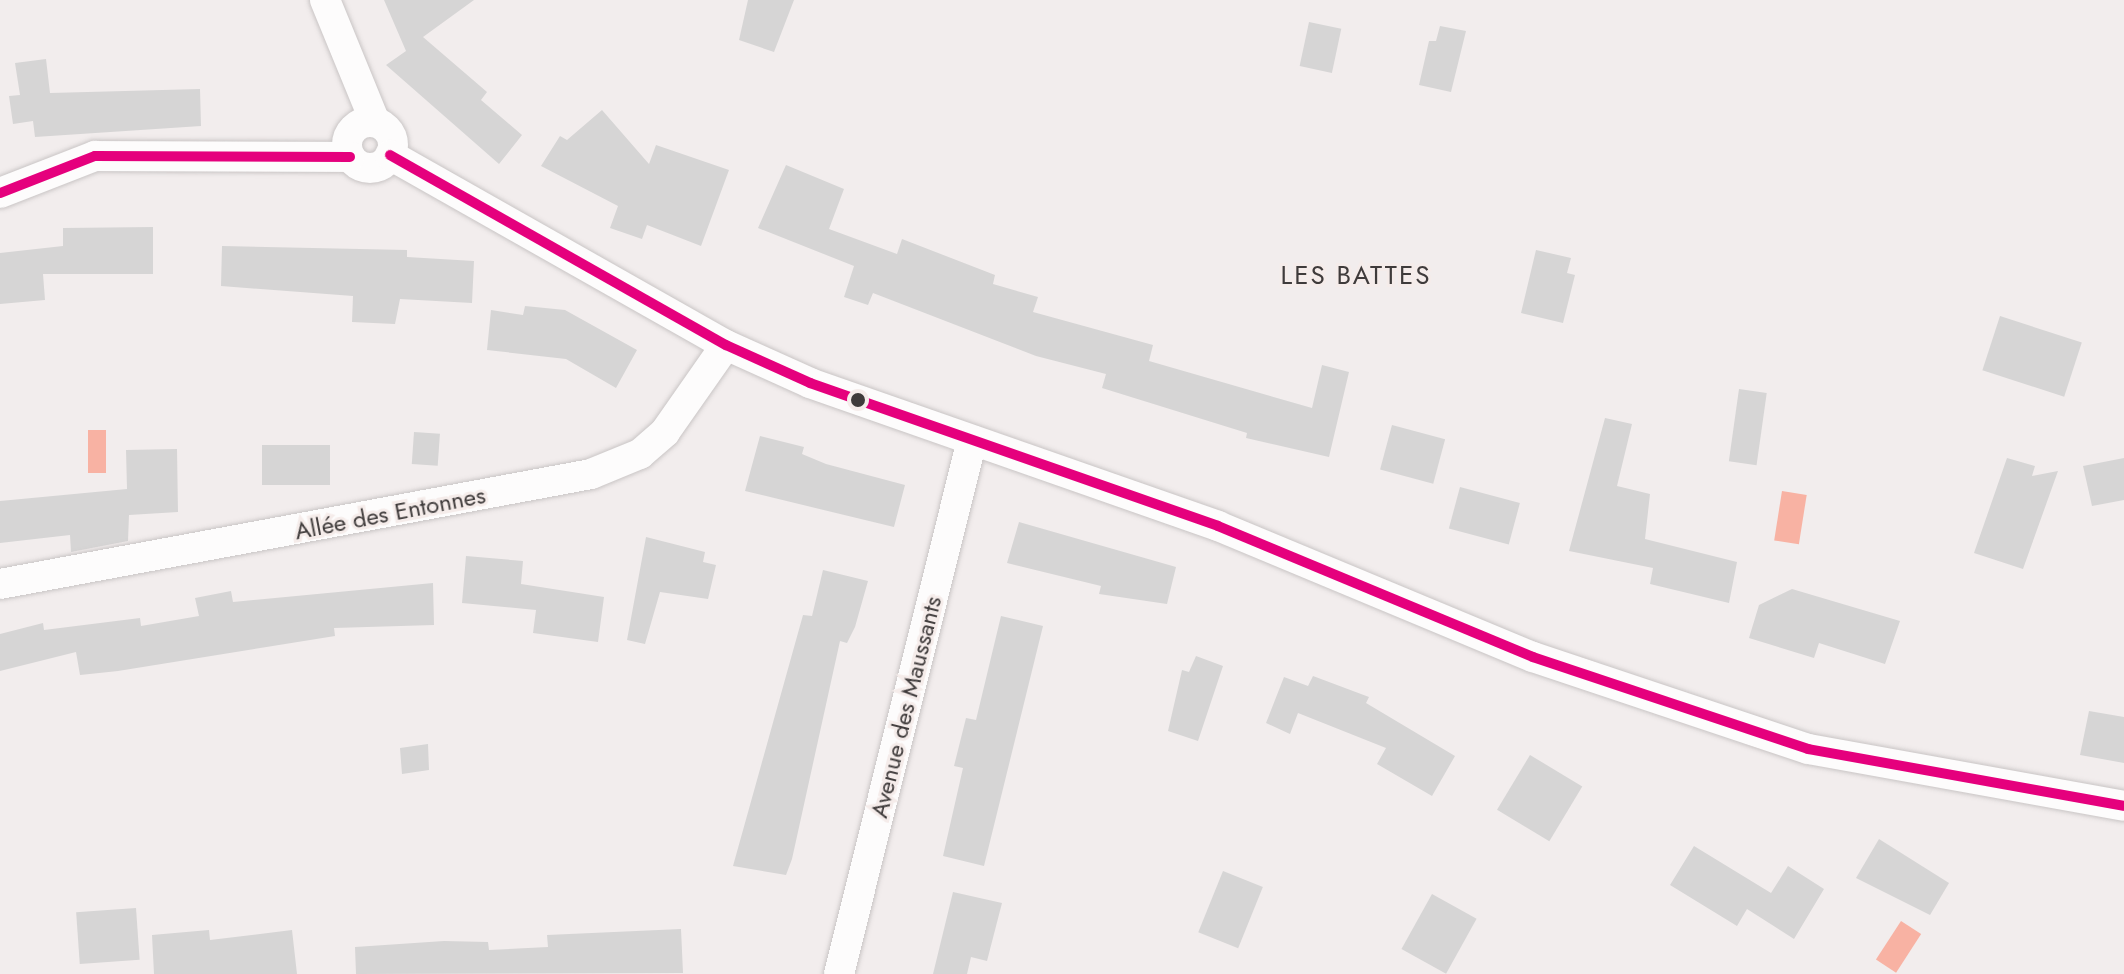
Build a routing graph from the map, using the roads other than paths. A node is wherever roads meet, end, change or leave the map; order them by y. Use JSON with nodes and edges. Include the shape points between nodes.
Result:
{"nodes":[{"id":1,"x":325,"y":0,"type":"edge"},
{"id":2,"x":375,"y":122,"type":"junction"},
{"id":3,"x":390,"y":155,"type":"junction"},
{"id":4,"x":350,"y":157,"type":"junction"},
{"id":5,"x":0,"y":193,"type":"edge"},
{"id":6,"x":726,"y":345,"type":"junction"},
{"id":7,"x":972,"y":440,"type":"junction"},
{"id":8,"x":0,"y":584,"type":"edge"},
{"id":9,"x":2124,"y":806,"type":"edge"},
{"id":10,"x":839,"y":974,"type":"edge"}],
"edges":[{"from":1,"to":2,"type":"street"},
{"from":2,"to":3,"type":"street","via":[[391,136]]},
{"from":2,"to":4,"type":"street","via":[[360,124],[348,134]]},
{"from":3,"to":4,"type":"street","via":[[370,168]]},
{"from":3,"to":6,"type":"street"},
{"from":4,"to":5,"type":"street","via":[[95,156]]},
{"from":6,"to":7,"type":"street","via":[[810,383]]},
{"from":6,"to":8,"type":"street","name":"Allée des Entonnes","via":[[665,432],[640,454],[591,474]]},
{"from":7,"to":9,"type":"street","via":[[1218,526],[1533,657],[1687,712],[1808,749]]},
{"from":7,"to":10,"type":"street","name":"Avenue des Maussants"}]}
